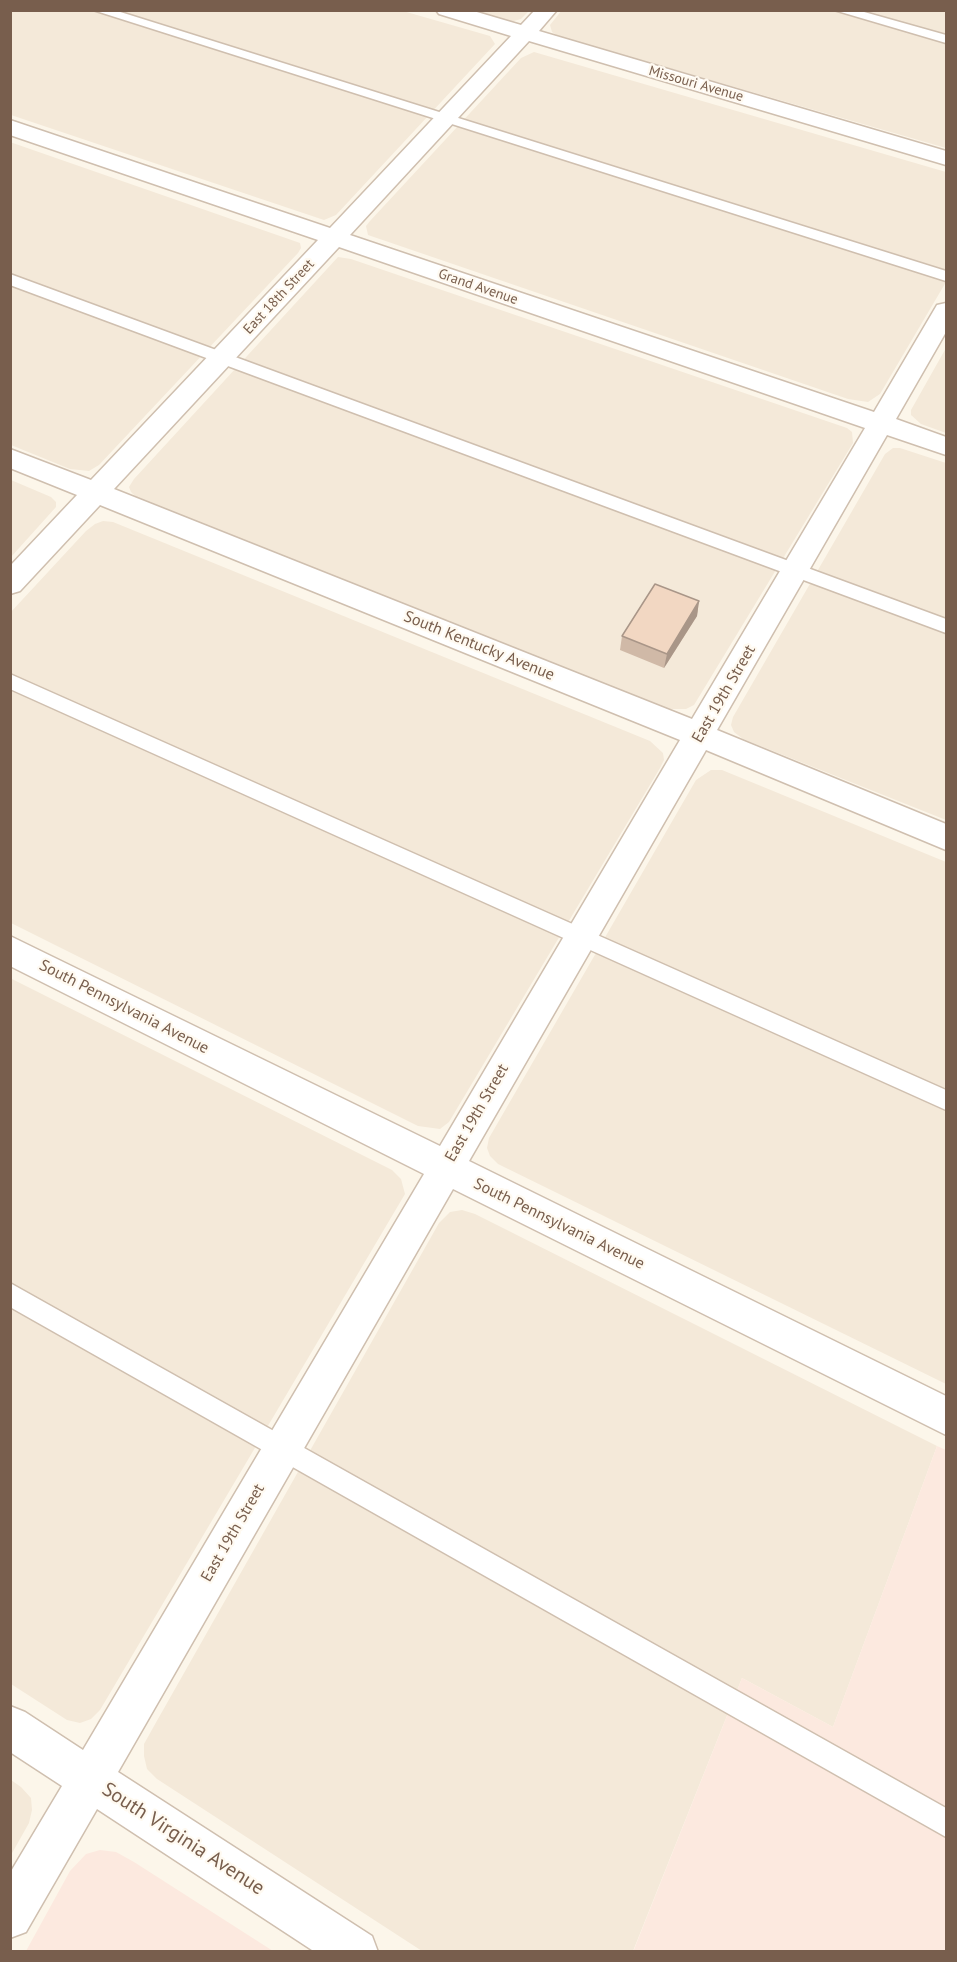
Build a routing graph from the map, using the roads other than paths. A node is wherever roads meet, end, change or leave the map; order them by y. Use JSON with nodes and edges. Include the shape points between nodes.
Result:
{"nodes":[{"id":1,"x":99,"y":10,"type":"edge"},
{"id":2,"x":446,"y":10,"type":"edge"},
{"id":3,"x":547,"y":10,"type":"edge"},
{"id":4,"x":840,"y":10,"type":"edge"},
{"id":5,"x":525,"y":34,"type":"junction"},
{"id":6,"x":946,"y":39,"type":"edge"},
{"id":7,"x":446,"y":119,"type":"junction"},
{"id":8,"x":10,"y":127,"type":"edge"},
{"id":9,"x":946,"y":158,"type":"edge"},
{"id":10,"x":334,"y":238,"type":"junction"},
{"id":11,"x":946,"y":276,"type":"edge"},
{"id":12,"x":10,"y":279,"type":"edge"},
{"id":13,"x":946,"y":311,"type":"edge"},
{"id":14,"x":223,"y":358,"type":"junction"},
{"id":15,"x":880,"y":424,"type":"junction"},
{"id":16,"x":946,"y":446,"type":"edge"},
{"id":17,"x":10,"y":458,"type":"edge"},
{"id":18,"x":97,"y":493,"type":"junction"},
{"id":19,"x":794,"y":570,"type":"junction"},
{"id":20,"x":10,"y":584,"type":"edge"},
{"id":21,"x":946,"y":626,"type":"edge"},
{"id":22,"x":10,"y":681,"type":"edge"},
{"id":23,"x":700,"y":735,"type":"junction"},
{"id":24,"x":946,"y":837,"type":"edge"},
{"id":25,"x":581,"y":937,"type":"junction"},
{"id":26,"x":10,"y":950,"type":"edge"},
{"id":27,"x":946,"y":1100,"type":"edge"},
{"id":28,"x":445,"y":1168,"type":"junction"},
{"id":29,"x":10,"y":1294,"type":"edge"},
{"id":30,"x":946,"y":1416,"type":"edge"},
{"id":31,"x":281,"y":1448,"type":"junction"},
{"id":32,"x":10,"y":1727,"type":"edge"},
{"id":33,"x":91,"y":1779,"type":"junction"},
{"id":34,"x":946,"y":1823,"type":"edge"},
{"id":35,"x":10,"y":1916,"type":"edge"},
{"id":36,"x":356,"y":1952,"type":"edge"}],
"edges":[{"from":1,"to":7,"type":"lane"},
{"from":2,"to":5,"type":"street","name":"Missouri Avenue"},
{"from":3,"to":5,"type":"street","name":"East 18th Street"},
{"from":4,"to":6,"type":"lane"},
{"from":5,"to":7,"type":"street","name":"East 18th Street"},
{"from":5,"to":9,"type":"street","name":"Missouri Avenue"},
{"from":7,"to":10,"type":"street","name":"East 18th Street"},
{"from":7,"to":11,"type":"lane"},
{"from":8,"to":10,"type":"street","name":"Grand Avenue"},
{"from":10,"to":14,"type":"street","name":"East 18th Street"},
{"from":10,"to":15,"type":"street","name":"Grand Avenue"},
{"from":12,"to":14,"type":"lane"},
{"from":13,"to":15,"type":"street","name":"East 19th Street"},
{"from":14,"to":18,"type":"street","name":"East 18th Street"},
{"from":14,"to":19,"type":"lane"},
{"from":15,"to":16,"type":"street","name":"Grand Avenue"},
{"from":15,"to":19,"type":"street","name":"East 19th Street"},
{"from":17,"to":18,"type":"street","name":"South Kentucky Avenue"},
{"from":18,"to":20,"type":"street","name":"East 18th Street"},
{"from":18,"to":23,"type":"street","name":"South Kentucky Avenue"},
{"from":19,"to":21,"type":"lane"},
{"from":19,"to":23,"type":"street","name":"East 19th Street"},
{"from":22,"to":25,"type":"lane"},
{"from":23,"to":24,"type":"street","name":"South Kentucky Avenue"},
{"from":23,"to":25,"type":"street","name":"East 19th Street"},
{"from":25,"to":27,"type":"lane"},
{"from":25,"to":28,"type":"street","name":"East 19th Street"},
{"from":26,"to":28,"type":"street","name":"South Pennsylvania Avenue"},
{"from":28,"to":30,"type":"street","name":"South Pennsylvania Avenue"},
{"from":28,"to":31,"type":"street","name":"East 19th Street"},
{"from":29,"to":31,"type":"lane"},
{"from":31,"to":33,"type":"street","name":"East 19th Street"},
{"from":31,"to":34,"type":"lane"},
{"from":32,"to":33,"type":"street","name":"South Virginia Avenue"},
{"from":33,"to":35,"type":"street","name":"East 19th Street"},
{"from":33,"to":36,"type":"street","name":"South Virginia Avenue"}]}
